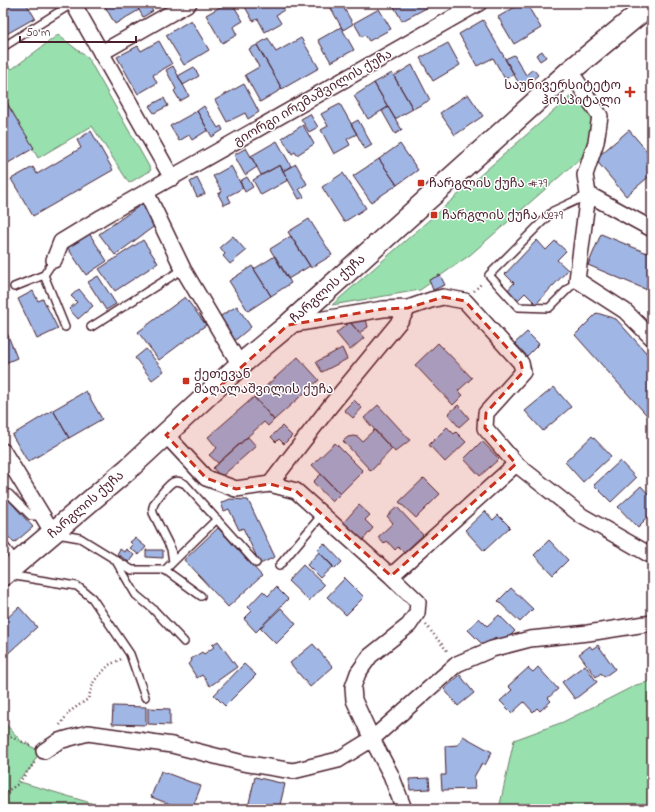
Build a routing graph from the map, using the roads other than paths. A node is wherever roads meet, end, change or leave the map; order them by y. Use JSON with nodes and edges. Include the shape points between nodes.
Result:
{"nodes":[{"id":1,"x":73,"y":3,"type":"edge"},
{"id":2,"x":189,"y":3,"type":"edge"},
{"id":3,"x":479,"y":3,"type":"edge"},
{"id":4,"x":652,"y":3,"type":"edge"},
{"id":5,"x":3,"y":47,"type":"edge"},
{"id":6,"x":101,"y":53,"type":"junction"},
{"id":7,"x":570,"y":72,"type":"junction"},
{"id":8,"x":172,"y":178,"type":"junction"},
{"id":9,"x":146,"y":192,"type":"junction"},
{"id":10,"x":588,"y":194,"type":"junction"},
{"id":11,"x":652,"y":228,"type":"edge"},
{"id":12,"x":54,"y":260,"type":"joint"},
{"id":13,"x":183,"y":268,"type":"junction"},
{"id":14,"x":44,"y":275,"type":"junction"},
{"id":15,"x":577,"y":280,"type":"junction"},
{"id":16,"x":14,"y":287,"type":"dead end"},
{"id":17,"x":408,"y":308,"type":"junction"},
{"id":18,"x":288,"y":325,"type":"junction"},
{"id":19,"x":65,"y":327,"type":"dead end"},
{"id":20,"x":91,"y":327,"type":"dead end"},
{"id":21,"x":652,"y":338,"type":"edge"},
{"id":22,"x":240,"y":365,"type":"junction"},
{"id":23,"x":166,"y":435,"type":"junction"},
{"id":24,"x":4,"y":455,"type":"edge"},
{"id":25,"x":516,"y":464,"type":"junction"},
{"id":26,"x":270,"y":484,"type":"junction"},
{"id":27,"x":3,"y":495,"type":"edge"},
{"id":28,"x":322,"y":516,"type":"junction"},
{"id":29,"x":216,"y":519,"type":"junction"},
{"id":30,"x":48,"y":524,"type":"junction"},
{"id":31,"x":3,"y":544,"type":"edge"},
{"id":32,"x":652,"y":556,"type":"edge"},
{"id":33,"x":115,"y":559,"type":"junction"},
{"id":34,"x":173,"y":562,"type":"junction"},
{"id":35,"x":256,"y":563,"type":"dead end"},
{"id":36,"x":279,"y":566,"type":"dead end"},
{"id":37,"x":165,"y":570,"type":"junction"},
{"id":38,"x":8,"y":571,"type":"edge"},
{"id":39,"x":391,"y":576,"type":"junction"},
{"id":40,"x":201,"y":596,"type":"dead end"},
{"id":41,"x":652,"y":623,"type":"edge"},
{"id":42,"x":184,"y":642,"type":"dead end"},
{"id":43,"x":145,"y":697,"type":"dead end"},
{"id":44,"x":372,"y":739,"type":"junction"},
{"id":45,"x":44,"y":751,"type":"road end"},
{"id":46,"x":404,"y":809,"type":"edge"}],
"edges":[{"from":1,"to":5,"type":"lane"},
{"from":1,"to":6,"type":"street"},
{"from":2,"to":6,"type":"street"},
{"from":3,"to":8,"type":"street","name":"გიორგი ირემაშვილის ქუჩა"},
{"from":4,"to":7,"type":"street","name":"ჩარგლის ქუჩა"},
{"from":6,"to":8,"type":"street"},
{"from":7,"to":10,"type":"street","via":[[600,116],[596,142],[585,175]]},
{"from":7,"to":18,"type":"street","name":"ჩარგლის ქუჩა"},
{"from":8,"to":9,"type":"street","name":"გიორგი ირემაშვილის ქუჩა"},
{"from":9,"to":12,"type":"street","name":"გიორგი ირემაშვილის ქუჩა","via":[[61,242]]},
{"from":9,"to":13,"type":"street"},
{"from":10,"to":11,"type":"street"},
{"from":10,"to":15,"type":"street"},
{"from":10,"to":15,"type":"lane","via":[[553,210],[489,275],[518,307],[549,308]]},
{"from":12,"to":14,"type":"lane"},
{"from":13,"to":20,"type":"lane"},
{"from":13,"to":22,"type":"street"},
{"from":14,"to":16,"type":"lane"},
{"from":14,"to":19,"type":"lane"},
{"from":15,"to":21,"type":"street","via":[[625,311]]},
{"from":17,"to":18,"type":"street","via":[[383,309]]},
{"from":17,"to":25,"type":"street","via":[[443,297],[465,301],[521,363],[523,372],[486,413],[485,428]]},
{"from":17,"to":26,"type":"street","via":[[400,322]]},
{"from":18,"to":22,"type":"street","name":"ჩარგლის ქუჩა"},
{"from":22,"to":23,"type":"street","name":"ჩარგლის ქუჩა"},
{"from":23,"to":26,"type":"street","via":[[206,478],[236,489]]},
{"from":23,"to":30,"type":"street","name":"ჩარგლის ქუჩა"},
{"from":24,"to":30,"type":"street"},
{"from":25,"to":32,"type":"street","via":[[582,516]]},
{"from":25,"to":39,"type":"street"},
{"from":26,"to":28,"type":"street","via":[[296,491]]},
{"from":27,"to":30,"type":"lane","via":[[9,494],[31,516]]},
{"from":28,"to":36,"type":"lane"},
{"from":28,"to":39,"type":"street"},
{"from":29,"to":34,"type":"lane"},
{"from":29,"to":34,"type":"lane","via":[[185,484],[180,481],[174,482],[167,488],[152,508],[171,549]]},
{"from":29,"to":35,"type":"lane"},
{"from":30,"to":33,"type":"lane","via":[[80,538]]},
{"from":30,"to":38,"type":"street","name":"ჩარგლის ქუჩა"},
{"from":31,"to":38,"type":"lane"},
{"from":33,"to":37,"type":"lane","via":[[132,570]]},
{"from":33,"to":42,"type":"lane","via":[[136,595]]},
{"from":34,"to":37,"type":"lane"},
{"from":37,"to":40,"type":"lane"},
{"from":38,"to":43,"type":"lane","via":[[77,586],[92,598],[130,654]]},
{"from":39,"to":44,"type":"street","via":[[418,602],[417,613],[409,625],[370,656],[355,680],[354,700]]},
{"from":41,"to":44,"type":"street","via":[[588,634],[530,639],[492,649],[457,664]]},
{"from":44,"to":45,"type":"street","via":[[338,760],[293,771],[243,763],[172,745],[88,733],[59,741]]},
{"from":44,"to":46,"type":"street"}]}
